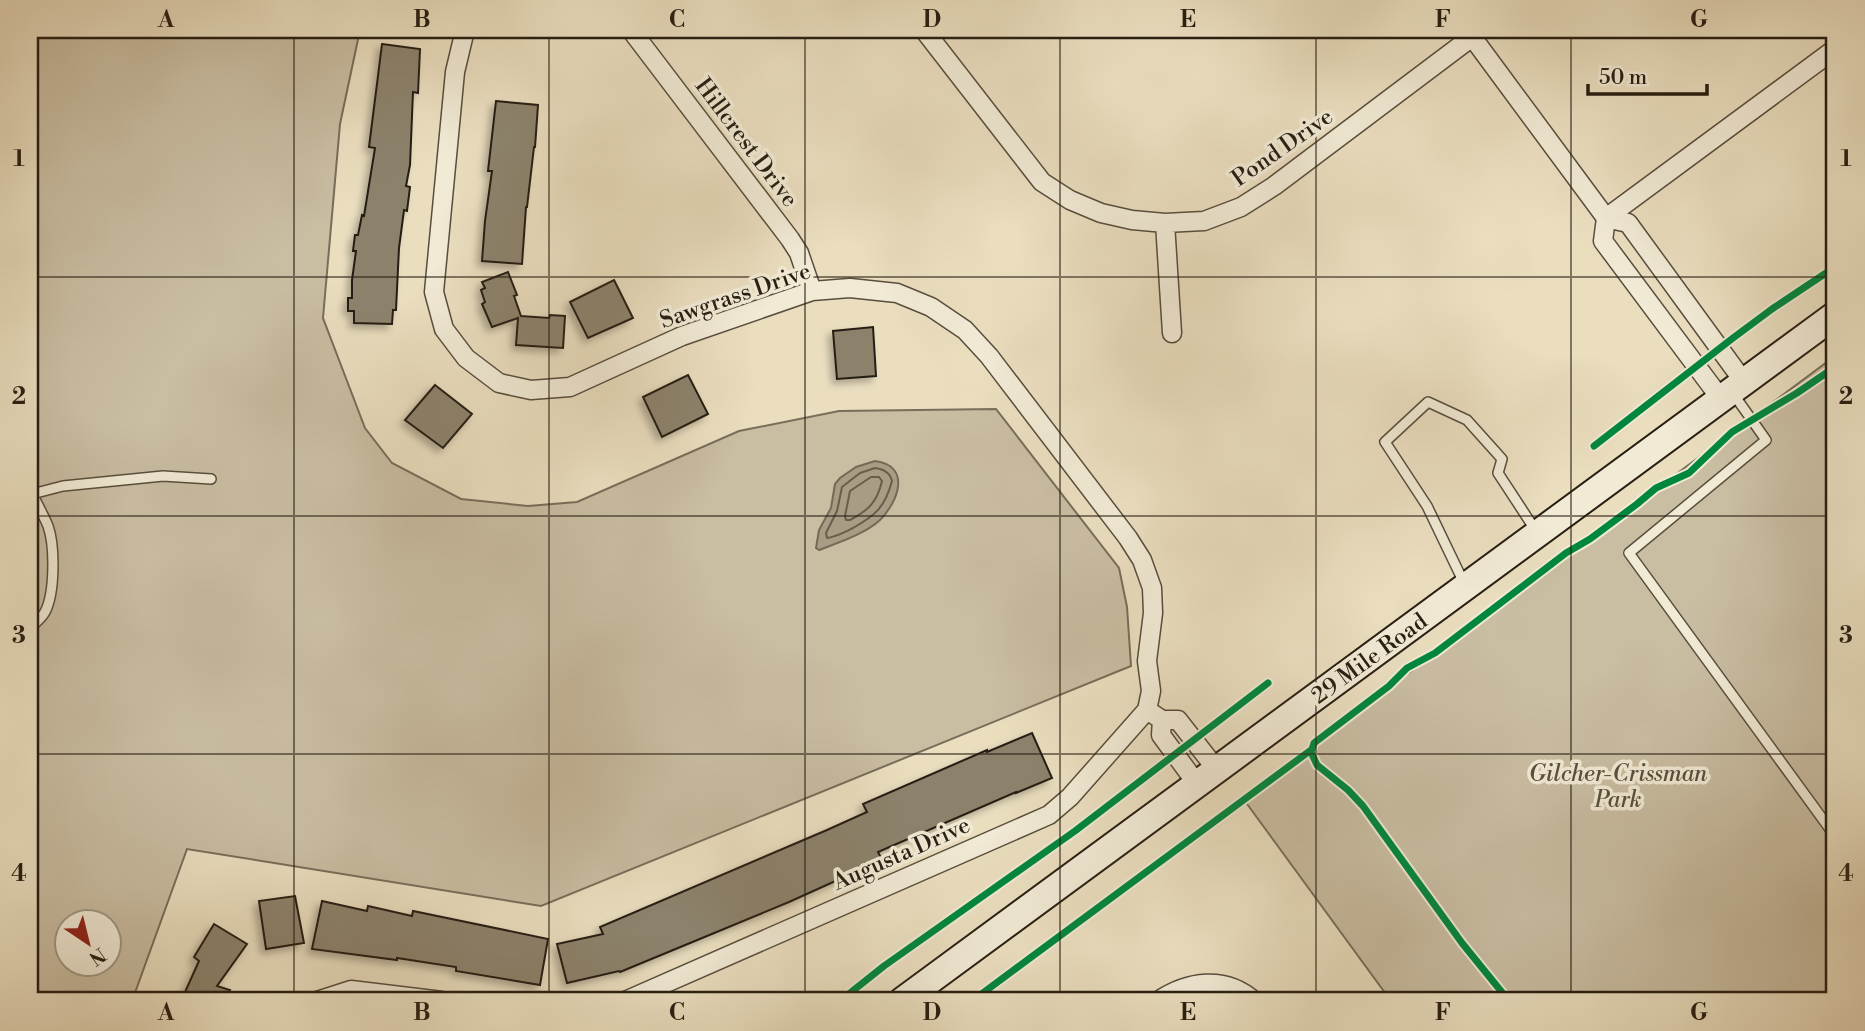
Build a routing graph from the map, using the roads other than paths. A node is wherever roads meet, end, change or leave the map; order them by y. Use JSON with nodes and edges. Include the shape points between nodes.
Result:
{"nodes":[{"id":1,"x":466,"y":30,"type":"edge"},
{"id":2,"x":631,"y":30,"type":"edge"},
{"id":3,"x":923,"y":30,"type":"edge"},
{"id":4,"x":1469,"y":33,"type":"edge"},
{"id":5,"x":1835,"y":49,"type":"edge"},
{"id":6,"x":1606,"y":218,"type":"junction"},
{"id":7,"x":1165,"y":223,"type":"junction"},
{"id":8,"x":1664,"y":272,"type":"junction"},
{"id":9,"x":812,"y":290,"type":"junction"},
{"id":10,"x":1640,"y":290,"type":"junction"},
{"id":11,"x":1835,"y":315,"type":"edge"},
{"id":12,"x":1172,"y":333,"type":"dead end"},
{"id":13,"x":1732,"y":391,"type":"junction"},
{"id":14,"x":211,"y":479,"type":"dead end"},
{"id":15,"x":31,"y":492,"type":"edge"},
{"id":16,"x":1538,"y":534,"type":"junction"},
{"id":17,"x":1466,"y":586,"type":"junction"},
{"id":18,"x":30,"y":628,"type":"edge"},
{"id":19,"x":1154,"y":715,"type":"junction"},
{"id":20,"x":1207,"y":777,"type":"junction"},
{"id":21,"x":1835,"y":836,"type":"edge"},
{"id":22,"x":317,"y":1001,"type":"edge"},
{"id":23,"x":442,"y":1001,"type":"edge"},
{"id":24,"x":625,"y":1001,"type":"edge"},
{"id":25,"x":902,"y":1001,"type":"edge"},
{"id":26,"x":1158,"y":1001,"type":"edge"},
{"id":27,"x":1254,"y":1001,"type":"edge"}],
"edges":[{"from":1,"to":9,"type":"street","name":"Sawgrass Drive","via":[[455,72],[434,292],[444,329],[466,358],[499,383],[531,390],[570,387],[682,337]]},
{"from":2,"to":9,"type":"street","name":"Hillcrest Drive","via":[[790,239]]},
{"from":3,"to":7,"type":"street","name":"Pond Drive","via":[[1042,182],[1101,213]]},
{"from":4,"to":6,"type":"street"},
{"from":4,"to":7,"type":"street","name":"Pond Drive","via":[[1274,186],[1204,221]]},
{"from":5,"to":6,"type":"street"},
{"from":6,"to":8,"type":"street","via":[[1628,223]]},
{"from":6,"to":10,"type":"street","via":[[1603,241]]},
{"from":7,"to":12,"type":"street"},
{"from":8,"to":10,"type":"street"},
{"from":8,"to":13,"type":"street"},
{"from":9,"to":19,"type":"street","name":"Sawgrass Drive","via":[[897,293],[931,307],[965,330],[989,356],[1142,560],[1152,588],[1147,661]]},
{"from":10,"to":13,"type":"street"},
{"from":11,"to":13,"type":"street","name":"29 Mile Road"},
{"from":13,"to":16,"type":"street","name":"29 Mile Road"},
{"from":13,"to":21,"type":"lane","via":[[1766,440],[1629,553]]},
{"from":14,"to":15,"type":"lane","via":[[163,476]]},
{"from":15,"to":18,"type":"lane","via":[[48,527],[52,566],[46,611]]},
{"from":16,"to":17,"type":"street","name":"29 Mile Road"},
{"from":16,"to":17,"type":"lane","via":[[1498,473],[1502,459],[1467,420],[1428,401],[1385,442],[1427,506]]},
{"from":17,"to":20,"type":"street","name":"29 Mile Road"},
{"from":19,"to":20,"type":"street","via":[[1178,720]]},
{"from":19,"to":24,"type":"street","name":"Augusta Drive","via":[[1049,815]]},
{"from":20,"to":25,"type":"street","name":"29 Mile Road"},
{"from":22,"to":23,"type":"street","via":[[351,990]]},
{"from":26,"to":27,"type":"street","via":[[1175,990],[1206,983],[1236,989]]}]}
